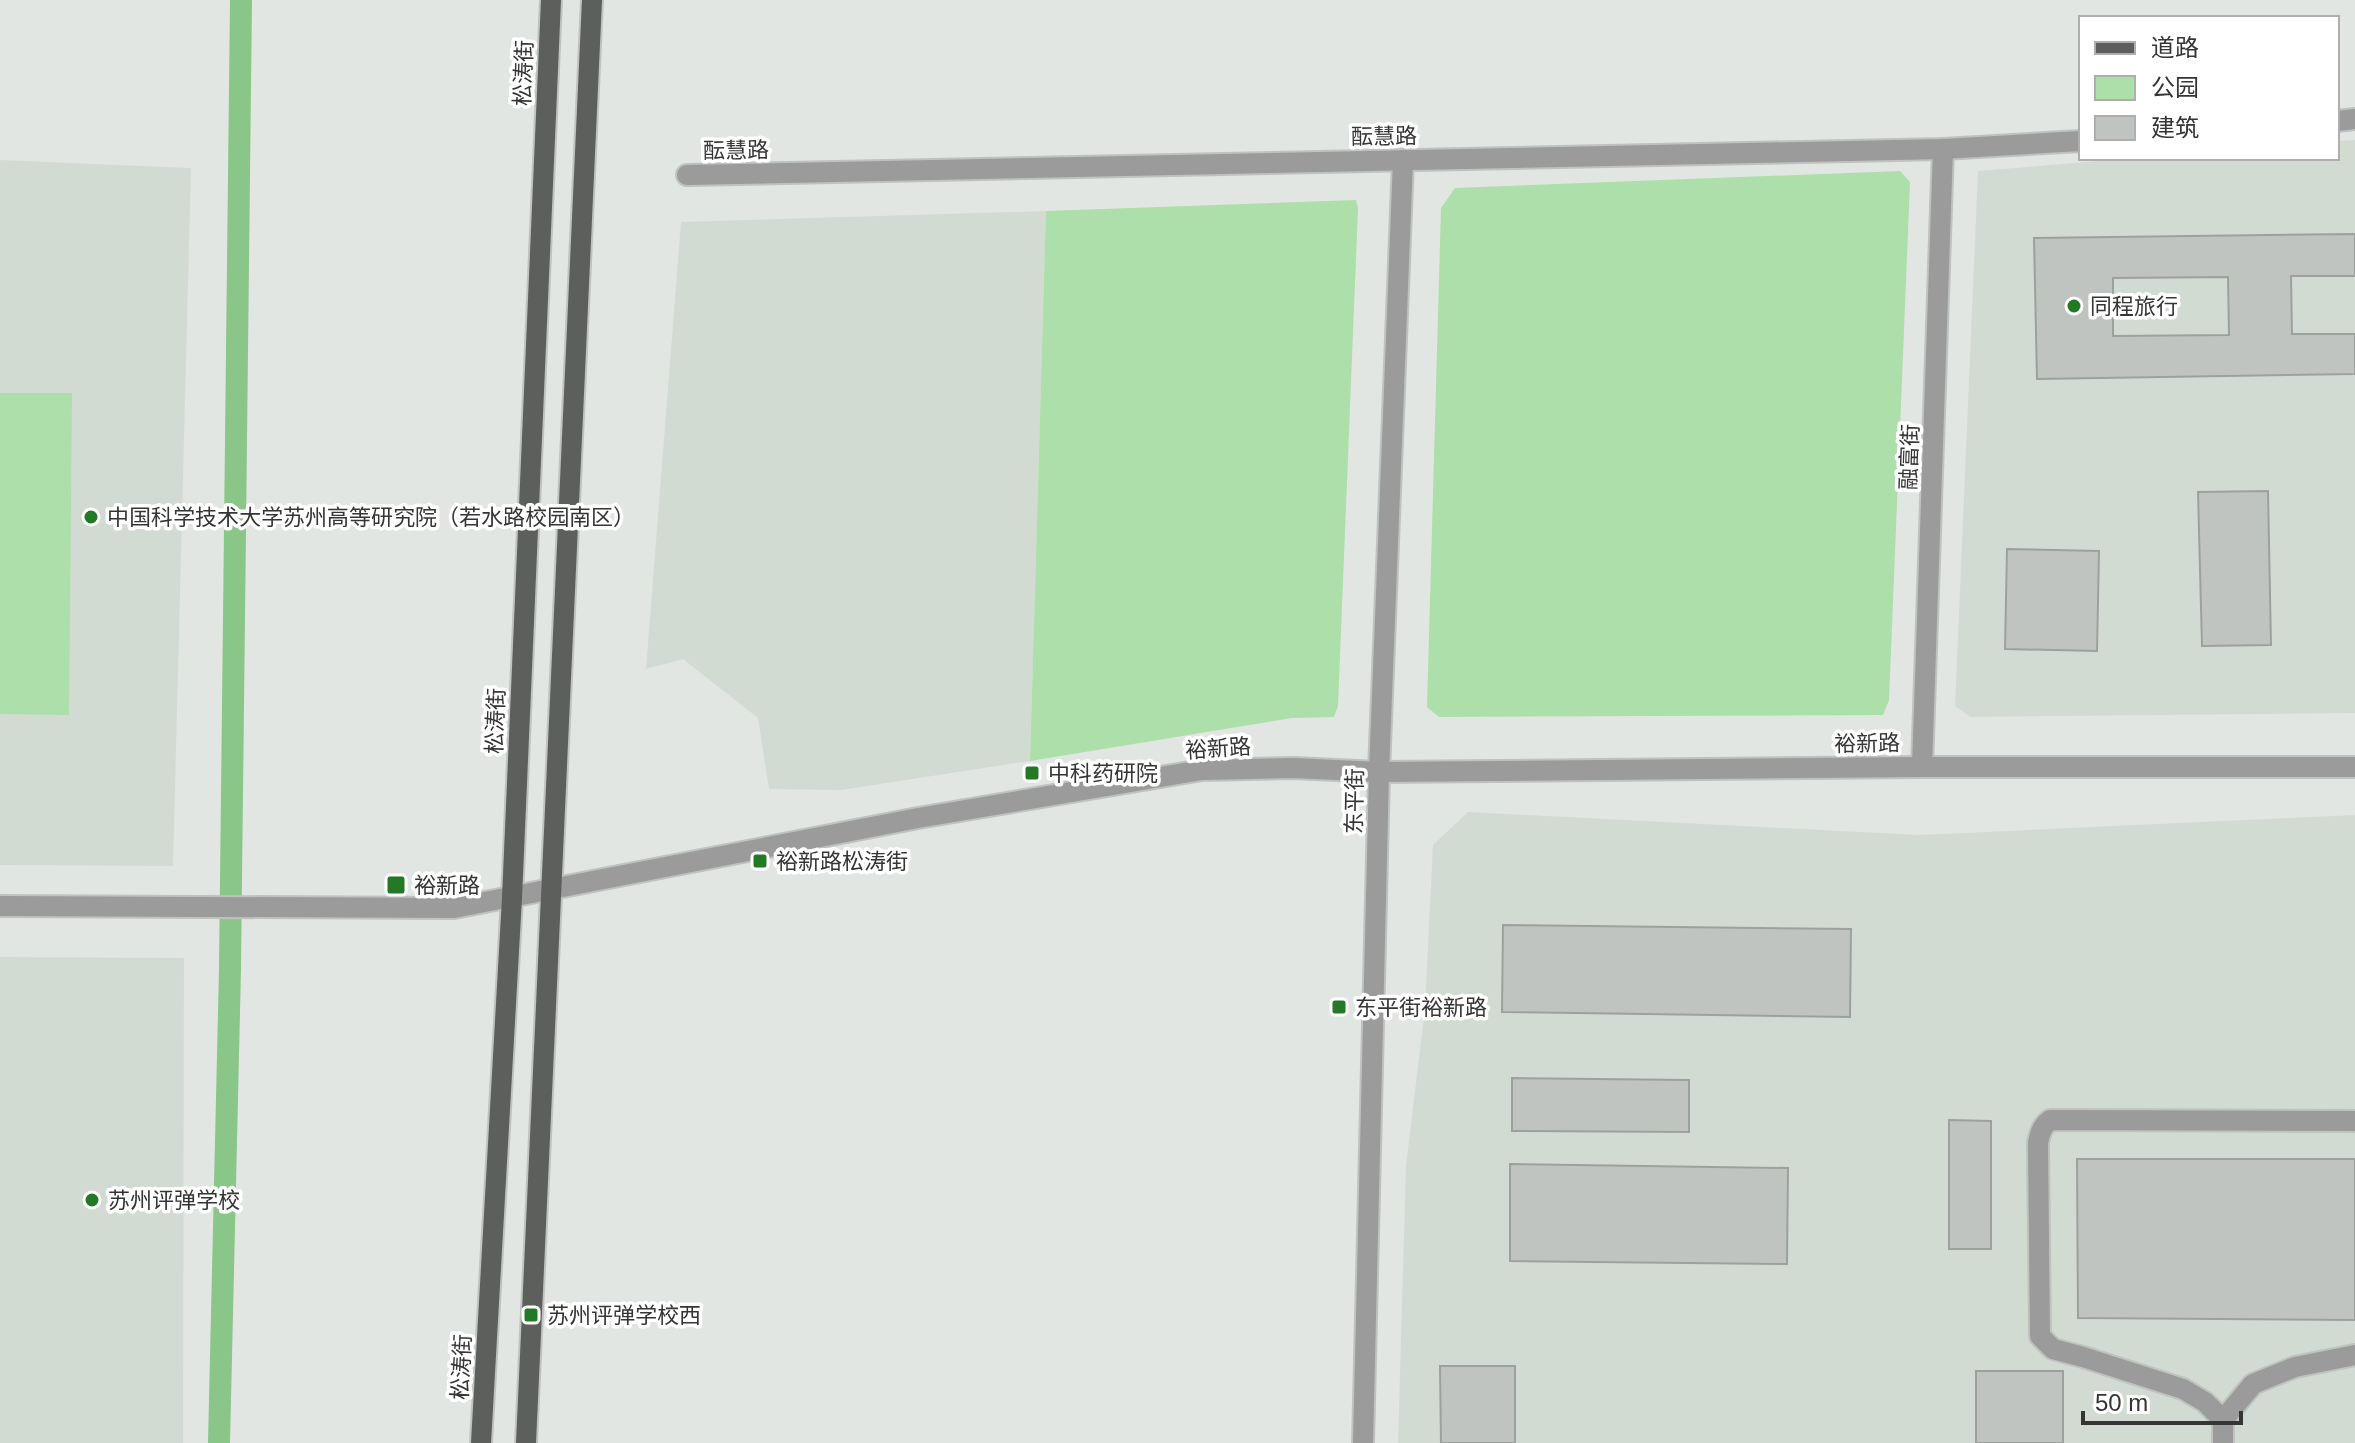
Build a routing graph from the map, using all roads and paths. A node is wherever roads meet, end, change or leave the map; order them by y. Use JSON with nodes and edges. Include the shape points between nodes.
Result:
{"nodes":[{"id":1,"x":551,"y":0,"type":"edge"},
{"id":2,"x":592,"y":0,"type":"edge"},
{"id":3,"x":2079,"y":141,"type":"edge"},
{"id":4,"x":1943,"y":149,"type":"junction"},
{"id":5,"x":1403,"y":160,"type":"junction"},
{"id":6,"x":687,"y":175,"type":"dead end"},
{"id":7,"x":1922,"y":767,"type":"junction"},
{"id":8,"x":2355,"y":767,"type":"edge"},
{"id":9,"x":1379,"y":772,"type":"junction"},
{"id":10,"x":550,"y":890,"type":"junction"},
{"id":11,"x":512,"y":898,"type":"junction"},
{"id":12,"x":0,"y":906,"type":"edge"},
{"id":13,"x":2355,"y":1121,"type":"edge"},
{"id":14,"x":2355,"y":1355,"type":"edge"},
{"id":15,"x":2223,"y":1420,"type":"junction"},
{"id":16,"x":481,"y":1443,"type":"edge"},
{"id":17,"x":526,"y":1443,"type":"edge"},
{"id":18,"x":1363,"y":1443,"type":"edge"},
{"id":19,"x":2223,"y":1443,"type":"edge"}],
"edges":[{"from":1,"to":11,"type":"main road","name":"松涛街"},
{"from":2,"to":10,"type":"main road"},
{"from":3,"to":4,"type":"street","name":"酝慧路"},
{"from":4,"to":5,"type":"street","name":"酝慧路"},
{"from":4,"to":7,"type":"street","name":"融富街"},
{"from":5,"to":6,"type":"street","name":"酝慧路"},
{"from":5,"to":9,"type":"street","name":"东平街"},
{"from":7,"to":8,"type":"street","name":"裕新路"},
{"from":7,"to":9,"type":"street","name":"裕新路"},
{"from":9,"to":10,"type":"street","name":"裕新路","via":[[1202,770],[918,818]]},
{"from":9,"to":18,"type":"street","name":"东平街"},
{"from":10,"to":11,"type":"street","name":"裕新路"},
{"from":10,"to":17,"type":"main road"},
{"from":11,"to":12,"type":"street","name":"裕新路","via":[[454,908]]},
{"from":11,"to":16,"type":"main road","name":"松涛街"},
{"from":13,"to":15,"type":"street","via":[[2050,1120],[2040,1132],[2040,1336],[2053,1349],[2183,1389]]},
{"from":14,"to":15,"type":"street","via":[[2295,1367],[2253,1384]]},
{"from":15,"to":19,"type":"street"}]}
